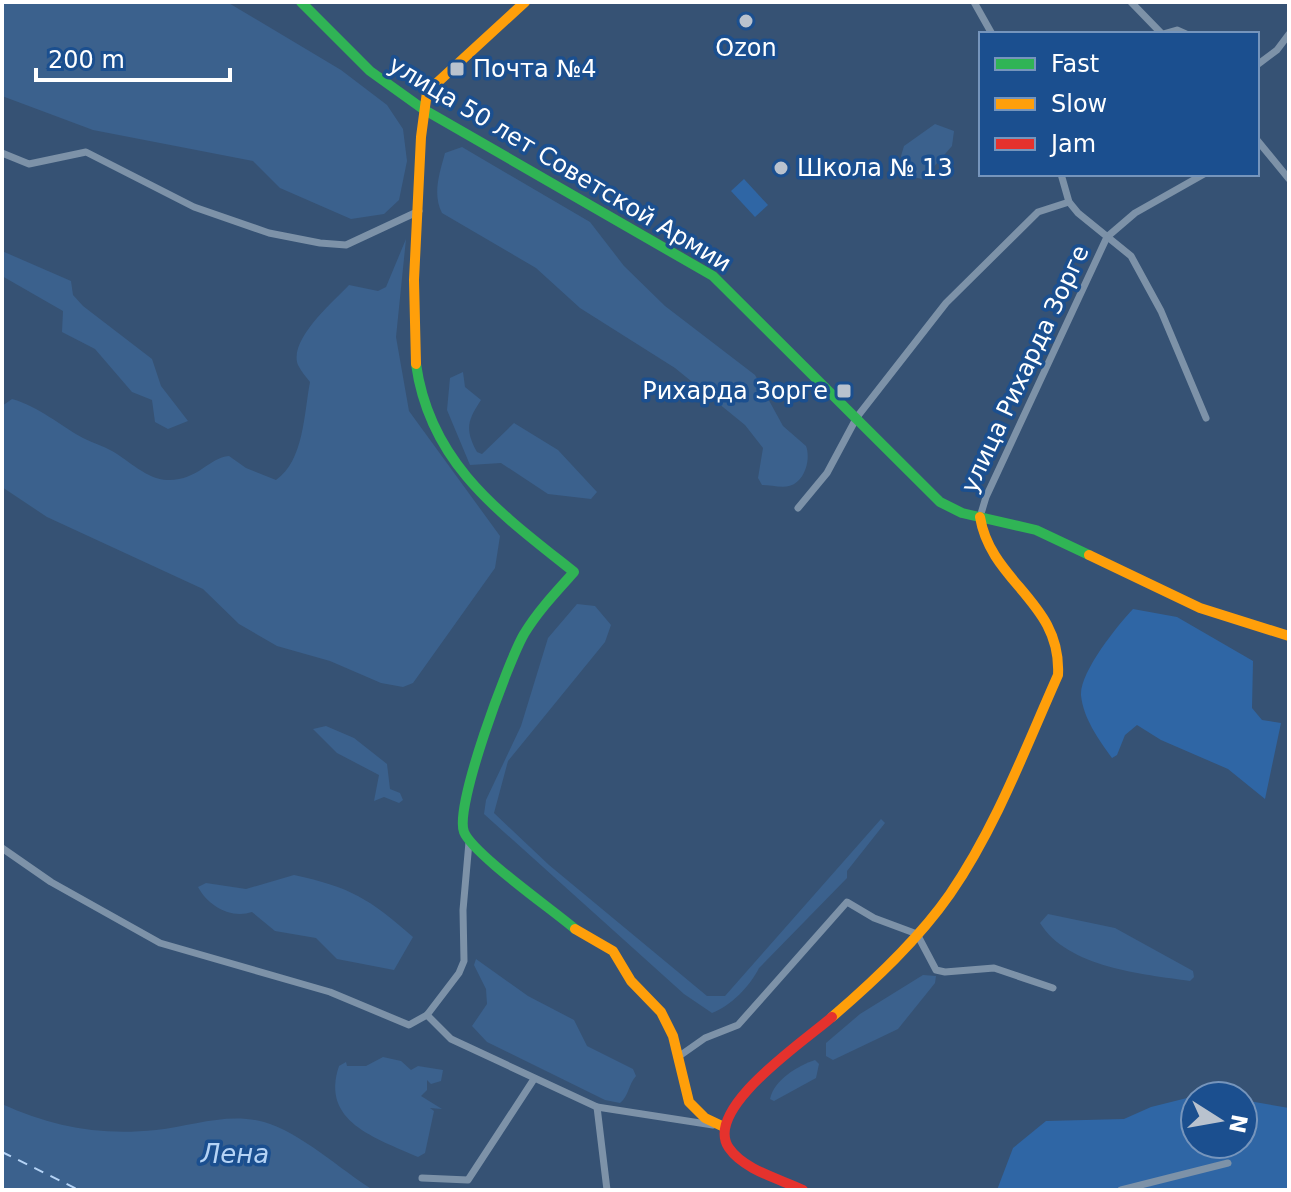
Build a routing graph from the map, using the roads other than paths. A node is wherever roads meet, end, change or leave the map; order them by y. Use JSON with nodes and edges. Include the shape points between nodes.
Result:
{"nodes":[{"id":1,"x":301,"y":2,"type":"edge"},
{"id":2,"x":525,"y":2,"type":"edge"},
{"id":3,"x":974,"y":2,"type":"edge"},
{"id":4,"x":1131,"y":2,"type":"edge"},
{"id":5,"x":991,"y":32,"type":"edge"},
{"id":6,"x":1161,"y":32,"type":"edge"},
{"id":7,"x":1289,"y":34,"type":"edge"},
{"id":8,"x":1259,"y":64,"type":"edge"},
{"id":9,"x":423,"y":109,"type":"junction"},
{"id":10,"x":1259,"y":142,"type":"edge"},
{"id":11,"x":2,"y":153,"type":"edge"},
{"id":12,"x":1062,"y":176,"type":"edge"},
{"id":13,"x":1200,"y":176,"type":"edge"},
{"id":14,"x":1289,"y":179,"type":"edge"},
{"id":15,"x":1069,"y":202,"type":"junction"},
{"id":16,"x":419,"y":211,"type":"junction"},
{"id":17,"x":1107,"y":237,"type":"junction"},
{"id":18,"x":857,"y":417,"type":"junction"},
{"id":19,"x":1206,"y":418,"type":"dead end"},
{"id":20,"x":798,"y":508,"type":"dead end"},
{"id":21,"x":980,"y":517,"type":"junction"},
{"id":22,"x":1289,"y":636,"type":"edge"},
{"id":23,"x":469,"y":842,"type":"junction"},
{"id":24,"x":2,"y":848,"type":"edge"},
{"id":25,"x":917,"y":934,"type":"junction"},
{"id":26,"x":1053,"y":988,"type":"dead end"},
{"id":27,"x":427,"y":1015,"type":"junction"},
{"id":28,"x":677,"y":1058,"type":"junction"},
{"id":29,"x":534,"y":1079,"type":"junction"},
{"id":30,"x":597,"y":1107,"type":"junction"},
{"id":31,"x":724,"y":1127,"type":"junction"},
{"id":32,"x":1228,"y":1163,"type":"dead end"},
{"id":33,"x":422,"y":1178,"type":"dead end"},
{"id":34,"x":607,"y":1190,"type":"edge"},
{"id":35,"x":803,"y":1190,"type":"edge"},
{"id":36,"x":1121,"y":1190,"type":"edge"}],
"edges":[{"from":1,"to":9,"type":"main road","name":"улица 50 лет Советской Армии","via":[[359,62]]},
{"from":2,"to":9,"type":"main road","via":[[438,78]]},
{"from":3,"to":5,"type":"street"},
{"from":4,"to":6,"type":"street"},
{"from":7,"to":8,"type":"street"},
{"from":9,"to":16,"type":"main road"},
{"from":9,"to":18,"type":"main road","name":"улица 50 лет Советской Армии","via":[[713,276]]},
{"from":10,"to":14,"type":"street"},
{"from":11,"to":16,"type":"street","via":[[29,164],[86,152],[194,207],[269,233],[320,243],[346,245]]},
{"from":12,"to":15,"type":"street"},
{"from":13,"to":17,"type":"street","name":"улица Рихарда Зорге","via":[[1135,213]]},
{"from":15,"to":17,"type":"street"},
{"from":15,"to":18,"type":"street","via":[[1038,212],[965,283]]},
{"from":16,"to":23,"type":"main road","via":[[413,320],[427,415],[447,454],[476,488],[574,572],[522,638],[466,789],[461,818]]},
{"from":17,"to":19,"type":"street","name":"улица Рихарда Зорге","via":[[1131,256],[1155,297]]},
{"from":17,"to":21,"type":"street","name":"улица Рихарда Зорге"},
{"from":18,"to":20,"type":"street","via":[[827,473]]},
{"from":18,"to":21,"type":"main road","name":"улица 50 лет Советской Армии","via":[[940,502]]},
{"from":21,"to":22,"type":"main road","name":"улица 50 лет Советской Армии","via":[[1036,530],[1200,608]]},
{"from":21,"to":25,"type":"main road","via":[[984,544],[1047,622],[1061,664],[992,823],[949,895]]},
{"from":23,"to":27,"type":"street","via":[[464,961]]},
{"from":23,"to":28,"type":"main road","via":[[584,936],[613,951],[631,981],[661,1012]]},
{"from":24,"to":27,"type":"street","via":[[51,882],[169,947],[330,992],[403,1024]]},
{"from":25,"to":26,"type":"street","via":[[936,970],[994,968]]},
{"from":25,"to":28,"type":"street","via":[[847,902],[738,1025],[705,1038]]},
{"from":25,"to":31,"type":"main road","via":[[876,979],[739,1097]]},
{"from":27,"to":29,"type":"street","via":[[451,1039]]},
{"from":28,"to":31,"type":"main road","via":[[689,1102]]},
{"from":29,"to":30,"type":"street"},
{"from":29,"to":33,"type":"street","via":[[468,1180]]},
{"from":30,"to":31,"type":"street"},
{"from":30,"to":34,"type":"street"},
{"from":31,"to":35,"type":"main road","via":[[734,1157]]},
{"from":32,"to":36,"type":"street"}]}
